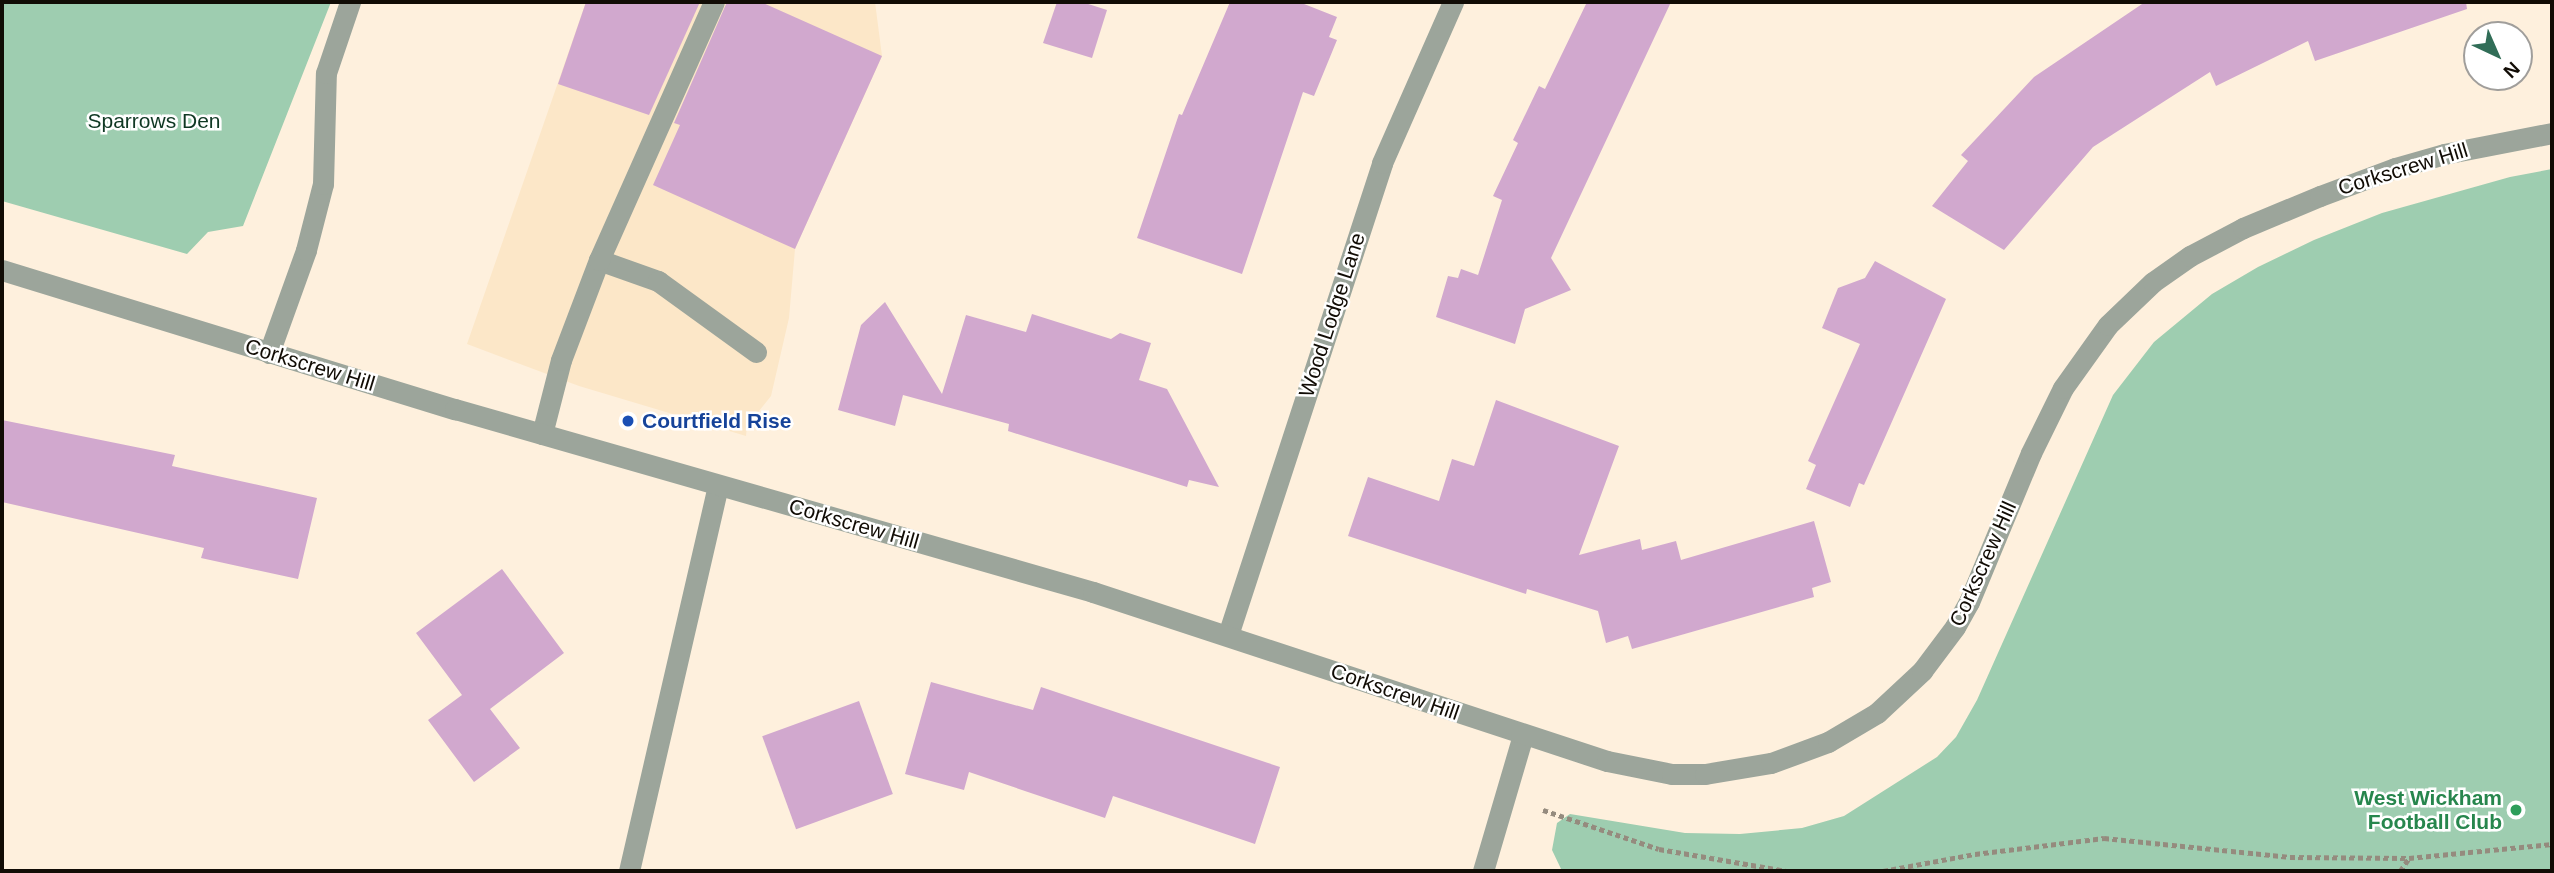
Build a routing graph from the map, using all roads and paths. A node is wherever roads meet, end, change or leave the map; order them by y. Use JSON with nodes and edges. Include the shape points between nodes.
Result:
{"nodes":[{"id":1,"x":350,"y":2,"type":"edge"},
{"id":2,"x":714,"y":2,"type":"edge"},
{"id":3,"x":1453,"y":2,"type":"edge"},
{"id":4,"x":2552,"y":133,"type":"edge"},
{"id":5,"x":599,"y":260,"type":"junction"},
{"id":6,"x":2,"y":271,"type":"edge"},
{"id":7,"x":756,"y":352,"type":"dead end"},
{"id":8,"x":269,"y":353,"type":"junction"},
{"id":9,"x":542,"y":434,"type":"junction"},
{"id":10,"x":718,"y":485,"type":"junction"},
{"id":11,"x":1228,"y":635,"type":"junction"},
{"id":12,"x":1523,"y":735,"type":"junction"},
{"id":13,"x":1504,"y":797,"type":"junction"},
{"id":14,"x":2552,"y":844,"type":"edge"},
{"id":15,"x":2409,"y":858,"type":"junction"},
{"id":16,"x":629,"y":871,"type":"edge"},
{"id":17,"x":1483,"y":871,"type":"edge"},
{"id":18,"x":1786,"y":871,"type":"edge"},
{"id":19,"x":1883,"y":871,"type":"edge"},
{"id":20,"x":2400,"y":871,"type":"edge"}],
"edges":[{"from":1,"to":8,"type":"street","via":[[326,73],[323,184],[306,250]]},
{"from":2,"to":5,"type":"street"},
{"from":3,"to":11,"type":"street","name":"Wood Lodge Lane","via":[[1378,175]]},
{"from":4,"to":12,"type":"street","name":"Corkscrew Hill","via":[[2432,157],[2307,200],[2190,256],[2153,282],[2108,326],[2063,388],[1955,627],[1922,671],[1854,729],[1801,754],[1705,774],[1640,769]]},
{"from":5,"to":7,"type":"street","via":[[659,281]]},
{"from":5,"to":9,"type":"street","via":[[561,360]]},
{"from":6,"to":8,"type":"street","name":"Corkscrew Hill"},
{"from":8,"to":9,"type":"street","name":"Corkscrew Hill"},
{"from":9,"to":10,"type":"street","name":"Corkscrew Hill"},
{"from":10,"to":11,"type":"street","name":"Corkscrew Hill"},
{"from":10,"to":16,"type":"street"},
{"from":11,"to":12,"type":"street","name":"Corkscrew Hill"},
{"from":12,"to":13,"type":"street"},
{"from":13,"to":17,"type":"street"},
{"from":13,"to":18,"type":"path","via":[[1660,849]]},
{"from":14,"to":15,"type":"path"},
{"from":15,"to":19,"type":"path","via":[[2290,857],[2104,838]]},
{"from":15,"to":20,"type":"path"}]}
